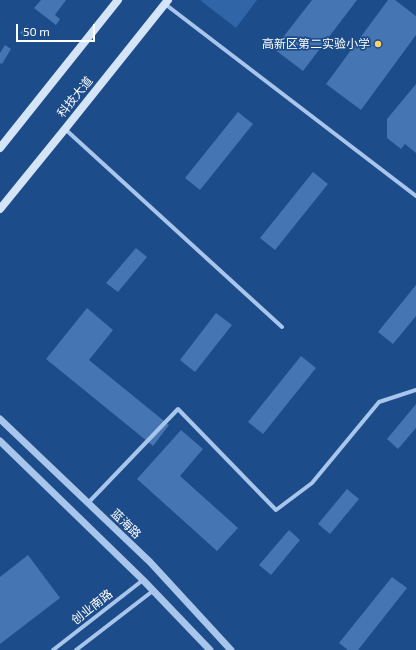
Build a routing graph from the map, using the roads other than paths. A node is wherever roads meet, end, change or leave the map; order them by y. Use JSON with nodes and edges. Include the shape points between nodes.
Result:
{"nodes":[{"id":1,"x":118,"y":0,"type":"edge"},
{"id":2,"x":167,"y":2,"type":"edge"},
{"id":3,"x":65,"y":130,"type":"junction"},
{"id":4,"x":0,"y":148,"type":"edge"},
{"id":5,"x":416,"y":196,"type":"edge"},
{"id":6,"x":0,"y":209,"type":"edge"},
{"id":7,"x":282,"y":327,"type":"dead end"},
{"id":8,"x":416,"y":390,"type":"edge"},
{"id":9,"x":0,"y":419,"type":"edge"},
{"id":10,"x":0,"y":441,"type":"edge"},
{"id":11,"x":88,"y":503,"type":"junction"},
{"id":12,"x":144,"y":580,"type":"junction"},
{"id":13,"x":154,"y":590,"type":"junction"},
{"id":14,"x":53,"y":650,"type":"edge"},
{"id":15,"x":76,"y":650,"type":"edge"},
{"id":16,"x":210,"y":650,"type":"edge"},
{"id":17,"x":231,"y":650,"type":"edge"}],
"edges":[{"from":1,"to":4,"type":"main road"},
{"from":2,"to":3,"type":"main road","name":"科技大道"},
{"from":2,"to":5,"type":"street"},
{"from":3,"to":6,"type":"main road","name":"科技大道"},
{"from":3,"to":7,"type":"street"},
{"from":8,"to":11,"type":"street","via":[[379,402],[312,482],[276,510],[178,409]]},
{"from":9,"to":11,"type":"street","name":"蓝海路"},
{"from":10,"to":12,"type":"street"},
{"from":11,"to":17,"type":"street","name":"蓝海路","via":[[150,562]]},
{"from":12,"to":13,"type":"street"},
{"from":12,"to":14,"type":"street","name":"创业南路"},
{"from":13,"to":15,"type":"street","name":"创业南路"},
{"from":13,"to":16,"type":"street"}]}
